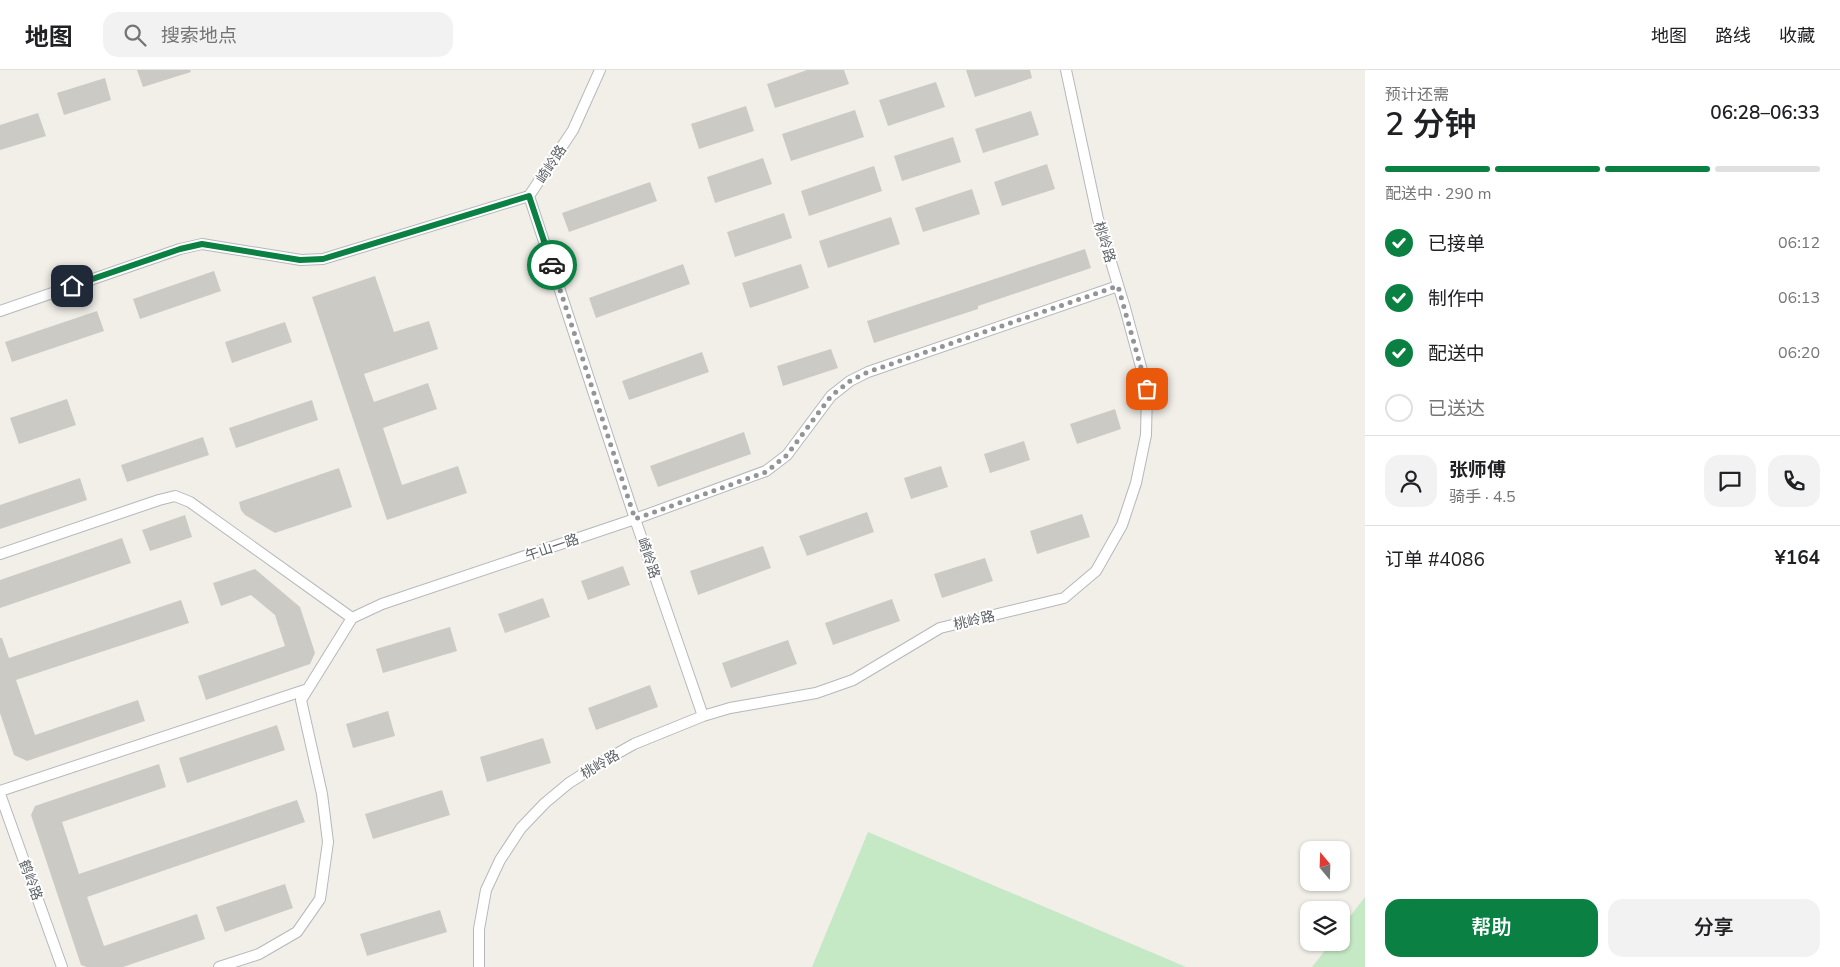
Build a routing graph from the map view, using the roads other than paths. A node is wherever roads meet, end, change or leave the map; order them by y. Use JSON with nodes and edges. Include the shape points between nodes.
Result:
{"nodes":[{"id":1,"x":600,"y":70,"type":"edge"},
{"id":2,"x":1066,"y":70,"type":"edge"},
{"id":3,"x":529,"y":196,"type":"junction"},
{"id":4,"x":1118,"y":286,"type":"junction"},
{"id":5,"x":0,"y":311,"type":"edge"},
{"id":6,"x":635,"y":519,"type":"junction"},
{"id":7,"x":0,"y":554,"type":"edge"},
{"id":8,"x":352,"y":618,"type":"junction"},
{"id":9,"x":308,"y":689,"type":"junction"},
{"id":10,"x":703,"y":716,"type":"junction"},
{"id":11,"x":0,"y":792,"type":"edge"},
{"id":12,"x":62,"y":967,"type":"edge"},
{"id":13,"x":219,"y":967,"type":"edge"},
{"id":14,"x":479,"y":967,"type":"edge"}],
"edges":[{"from":1,"to":3,"type":"street","name":"崎岭路","via":[[573,130]]},
{"from":2,"to":4,"type":"street","name":"桃岭路","via":[[1098,219]]},
{"from":3,"to":5,"type":"street","via":[[323,259],[300,260],[202,244]]},
{"from":3,"to":6,"type":"street","name":"崎岭路"},
{"from":4,"to":6,"type":"street","name":"午山一路","via":[[868,372],[831,396],[787,455],[766,472]]},
{"from":4,"to":10,"type":"street","name":"桃岭路","via":[[1147,389],[1146,435],[1136,483],[1122,525],[1096,571],[1064,598],[940,628],[853,680],[816,692]]},
{"from":6,"to":8,"type":"street","name":"午山一路","via":[[382,604]]},
{"from":6,"to":10,"type":"street","name":"崎岭路"},
{"from":7,"to":8,"type":"street","via":[[175,496],[190,502]]},
{"from":8,"to":9,"type":"street"},
{"from":9,"to":11,"type":"street"},
{"from":9,"to":13,"type":"street","via":[[301,700],[322,794],[328,842],[320,899],[297,932],[259,954]]},
{"from":10,"to":14,"type":"street","name":"桃岭路","via":[[634,744],[602,762],[569,783],[521,828],[500,860],[486,890],[479,929]]},
{"from":11,"to":12,"type":"street","name":"鹤岭路"}]}
